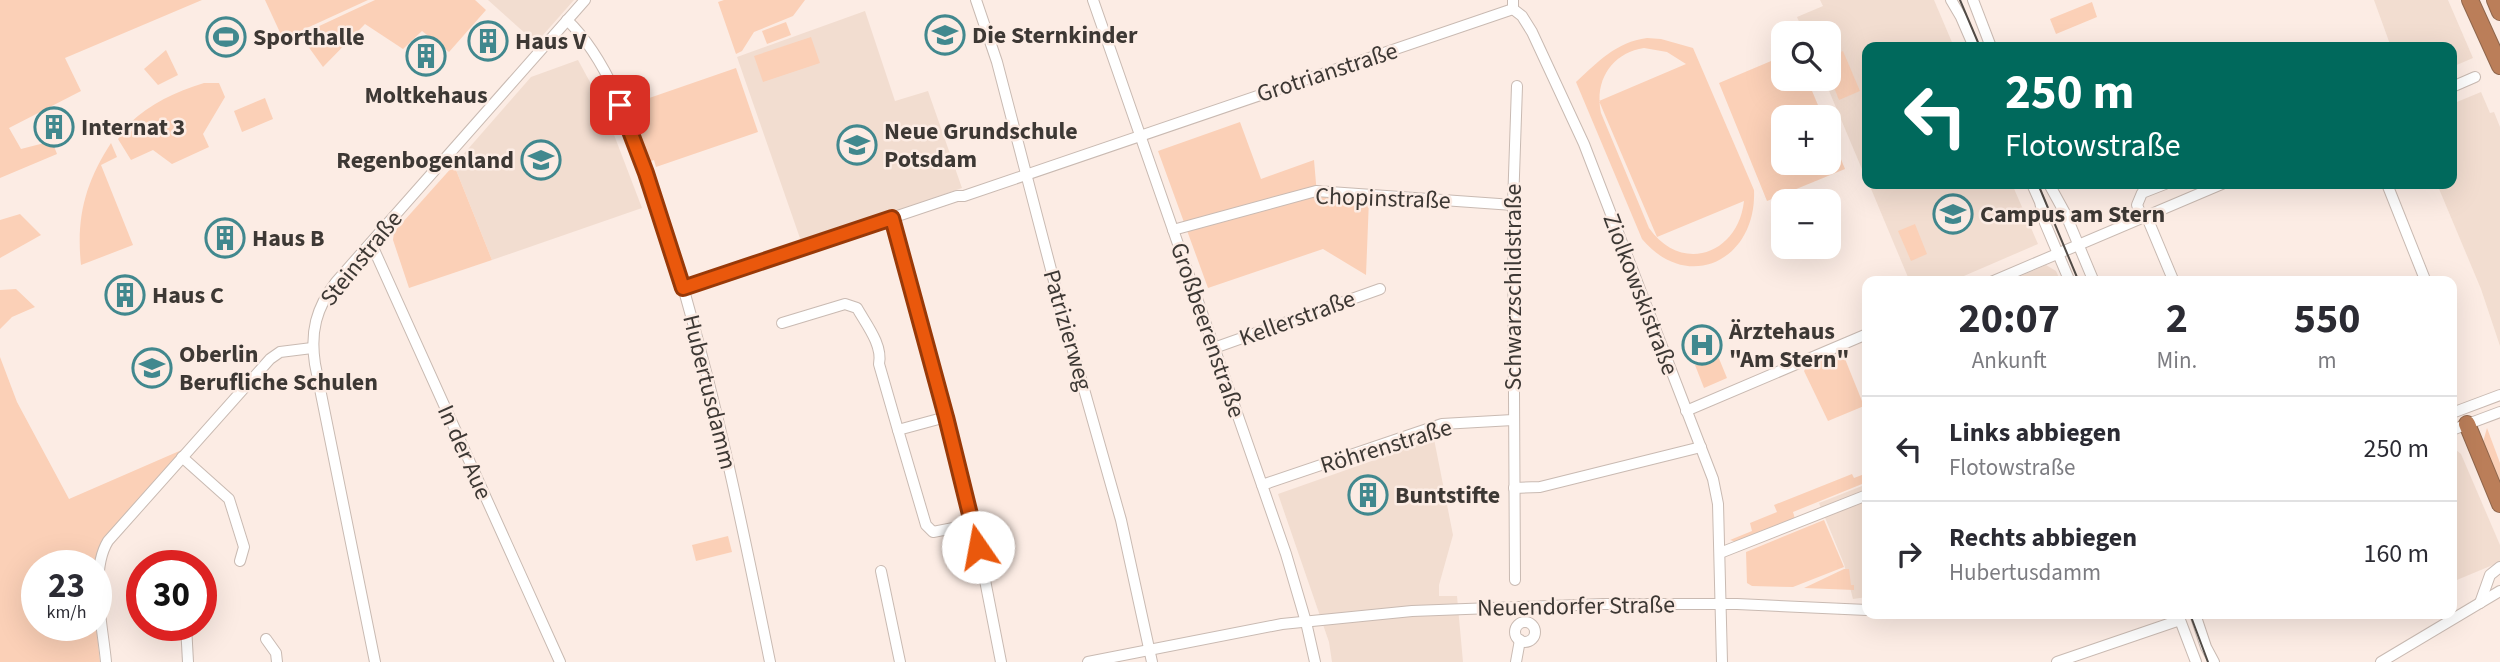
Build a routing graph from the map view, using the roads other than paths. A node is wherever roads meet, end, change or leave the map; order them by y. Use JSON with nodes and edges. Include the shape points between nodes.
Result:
{"nodes":[{"id":1,"x":585,"y":0,"type":"edge"},
{"id":2,"x":976,"y":0,"type":"edge"},
{"id":3,"x":1093,"y":0,"type":"edge"},
{"id":4,"x":1951,"y":0,"type":"edge"},
{"id":5,"x":1973,"y":0,"type":"edge"},
{"id":6,"x":2470,"y":0,"type":"edge"},
{"id":7,"x":2480,"y":0,"type":"edge"},
{"id":8,"x":2495,"y":0,"type":"edge"},
{"id":9,"x":1513,"y":4,"type":"edge"},
{"id":10,"x":2500,"y":12,"type":"edge"},
{"id":11,"x":567,"y":20,"type":"junction"},
{"id":12,"x":1972,"y":42,"type":"edge"},
{"id":13,"x":1989,"y":42,"type":"edge"},
{"id":14,"x":2500,"y":47,"type":"edge"},
{"id":15,"x":2500,"y":66,"type":"edge"},
{"id":16,"x":2475,"y":77,"type":"dead end"},
{"id":17,"x":2457,"y":85,"type":"edge"},
{"id":18,"x":1517,"y":86,"type":"dead end"},
{"id":19,"x":1140,"y":135,"type":"junction"},
{"id":20,"x":1026,"y":174,"type":"junction"},
{"id":21,"x":2034,"y":189,"type":"edge"},
{"id":22,"x":2052,"y":189,"type":"edge"},
{"id":23,"x":2152,"y":189,"type":"edge"},
{"id":24,"x":2210,"y":189,"type":"edge"},
{"id":25,"x":2389,"y":189,"type":"edge"},
{"id":26,"x":1513,"y":205,"type":"junction"},
{"id":27,"x":2144,"y":216,"type":"junction"},
{"id":28,"x":892,"y":218,"type":"junction"},
{"id":29,"x":1173,"y":230,"type":"junction"},
{"id":30,"x":371,"y":243,"type":"junction"},
{"id":31,"x":2078,"y":244,"type":"junction"},
{"id":32,"x":2057,"y":253,"type":"junction"},
{"id":33,"x":2005,"y":276,"type":"edge"},
{"id":34,"x":2067,"y":276,"type":"edge"},
{"id":35,"x":2091,"y":276,"type":"edge"},
{"id":36,"x":2171,"y":276,"type":"edge"},
{"id":37,"x":2424,"y":276,"type":"edge"},
{"id":38,"x":683,"y":288,"type":"junction"},
{"id":39,"x":1380,"y":289,"type":"dead end"},
{"id":40,"x":782,"y":323,"type":"dead end"},
{"id":41,"x":1862,"y":336,"type":"edge"},
{"id":42,"x":312,"y":348,"type":"junction"},
{"id":43,"x":1213,"y":348,"type":"junction"},
{"id":44,"x":2500,"y":395,"type":"edge"},
{"id":45,"x":1686,"y":411,"type":"junction"},
{"id":46,"x":2500,"y":412,"type":"edge"},
{"id":47,"x":946,"y":417,"type":"junction"},
{"id":48,"x":2458,"y":419,"type":"edge"},
{"id":49,"x":1513,"y":420,"type":"junction"},
{"id":50,"x":898,"y":430,"type":"junction"},
{"id":51,"x":1701,"y":447,"type":"junction"},
{"id":52,"x":182,"y":457,"type":"junction"},
{"id":53,"x":1262,"y":485,"type":"junction"},
{"id":54,"x":1514,"y":488,"type":"junction"},
{"id":55,"x":1862,"y":497,"type":"edge"},
{"id":56,"x":2500,"y":504,"type":"edge"},
{"id":57,"x":974,"y":524,"type":"junction"},
{"id":58,"x":1720,"y":553,"type":"junction"},
{"id":59,"x":240,"y":561,"type":"dead end"},
{"id":60,"x":2500,"y":567,"type":"edge"},
{"id":61,"x":881,"y":571,"type":"dead end"},
{"id":62,"x":1515,"y":580,"type":"dead end"},
{"id":63,"x":2500,"y":591,"type":"edge"},
{"id":64,"x":2480,"y":603,"type":"junction"},
{"id":65,"x":1721,"y":604,"type":"junction"},
{"id":66,"x":1862,"y":608,"type":"edge"},
{"id":67,"x":2457,"y":617,"type":"edge"},
{"id":68,"x":2197,"y":619,"type":"edge"},
{"id":69,"x":2453,"y":619,"type":"edge"},
{"id":70,"x":1306,"y":622,"type":"junction"},
{"id":71,"x":266,"y":639,"type":"dead end"},
{"id":72,"x":1520,"y":640,"type":"dead end"},
{"id":73,"x":187,"y":641,"type":"edge"},
{"id":74,"x":1150,"y":650,"type":"junction"},
{"id":75,"x":106,"y":662,"type":"edge"},
{"id":76,"x":188,"y":662,"type":"edge"},
{"id":77,"x":277,"y":662,"type":"edge"},
{"id":78,"x":375,"y":662,"type":"edge"},
{"id":79,"x":560,"y":662,"type":"edge"},
{"id":80,"x":770,"y":662,"type":"edge"},
{"id":81,"x":900,"y":662,"type":"edge"},
{"id":82,"x":1001,"y":662,"type":"edge"},
{"id":83,"x":1088,"y":662,"type":"edge"},
{"id":84,"x":1152,"y":662,"type":"edge"},
{"id":85,"x":1315,"y":662,"type":"edge"},
{"id":86,"x":1516,"y":662,"type":"edge"},
{"id":87,"x":1722,"y":662,"type":"edge"},
{"id":88,"x":2057,"y":662,"type":"edge"},
{"id":89,"x":2196,"y":662,"type":"edge"},
{"id":90,"x":2214,"y":662,"type":"edge"},
{"id":91,"x":2381,"y":662,"type":"edge"}],
"edges":[{"from":1,"to":11,"type":"street","name":"Steinstraße"},
{"from":2,"to":20,"type":"street","name":"Patrizierweg"},
{"from":3,"to":19,"type":"street","name":"Großbeerenstraße"},
{"from":4,"to":12,"type":"street"},
{"from":5,"to":13,"type":"street"},
{"from":6,"to":15,"type":"highway"},
{"from":7,"to":14,"type":"highway"},
{"from":8,"to":10,"type":"highway"},
{"from":9,"to":19,"type":"street","name":"Grotrianstraße"},
{"from":9,"to":45,"type":"street","name":"Ziolkowskistraße","via":[[1561,91]]},
{"from":11,"to":30,"type":"street","name":"Steinstraße"},
{"from":11,"to":38,"type":"street","name":"Hubertusdamm","via":[[579,31],[620,105]]},
{"from":16,"to":17,"type":"street"},
{"from":18,"to":26,"type":"street","name":"Schwarzschildstraße"},
{"from":19,"to":20,"type":"street","name":"Grotrianstraße"},
{"from":19,"to":29,"type":"street","name":"Großbeerenstraße"},
{"from":20,"to":28,"type":"street","name":"Grotrianstraße"},
{"from":20,"to":74,"type":"street","name":"Patrizierweg","via":[[1121,520]]},
{"from":21,"to":32,"type":"street"},
{"from":22,"to":31,"type":"street"},
{"from":23,"to":27,"type":"street","via":[[2141,193],[2137,205]]},
{"from":24,"to":27,"type":"street"},
{"from":25,"to":37,"type":"street"},
{"from":26,"to":29,"type":"street","name":"Chopinstraße","via":[[1316,191]]},
{"from":26,"to":49,"type":"street","name":"Schwarzschildstraße"},
{"from":27,"to":31,"type":"street"},
{"from":27,"to":36,"type":"street"},
{"from":28,"to":38,"type":"street","name":"Grotrianstraße"},
{"from":28,"to":47,"type":"street"},
{"from":29,"to":43,"type":"street","name":"Großbeerenstraße"},
{"from":30,"to":42,"type":"street","name":"Steinstraße","via":[[322,302]]},
{"from":30,"to":79,"type":"street","name":"In der Aue"},
{"from":31,"to":32,"type":"street"},
{"from":31,"to":35,"type":"street"},
{"from":32,"to":33,"type":"street"},
{"from":32,"to":34,"type":"street"},
{"from":38,"to":80,"type":"street","name":"Hubertusdamm","via":[[722,434]]},
{"from":39,"to":43,"type":"street","name":"Kellerstraße"},
{"from":40,"to":50,"type":"street","via":[[845,304],[857,308],[875,339]]},
{"from":41,"to":45,"type":"street"},
{"from":42,"to":52,"type":"street","via":[[280,352],[270,359]]},
{"from":42,"to":78,"type":"street","name":"Steinstraße"},
{"from":43,"to":53,"type":"street","name":"Großbeerenstraße"},
{"from":44,"to":48,"type":"street"},
{"from":45,"to":51,"type":"street","name":"Ziolkowskistraße"},
{"from":46,"to":48,"type":"street"},
{"from":47,"to":50,"type":"street"},
{"from":47,"to":57,"type":"street"},
{"from":48,"to":56,"type":"highway"},
{"from":49,"to":53,"type":"street","name":"Röhrenstraße","via":[[1442,424]]},
{"from":49,"to":54,"type":"street","name":"Schwarzschildstraße"},
{"from":50,"to":57,"type":"street","via":[[926,526],[933,532]]},
{"from":51,"to":54,"type":"street","via":[[1540,487]]},
{"from":51,"to":58,"type":"street","name":"Ziolkowskistraße","via":[[1718,504]]},
{"from":52,"to":59,"type":"street","via":[[229,499],[244,547]]},
{"from":52,"to":75,"type":"street","via":[[108,541],[101,555],[98,576]]},
{"from":53,"to":70,"type":"street","name":"Großbeerenstraße"},
{"from":54,"to":62,"type":"street","name":"Schwarzschildstraße"},
{"from":55,"to":58,"type":"street"},
{"from":57,"to":82,"type":"street"},
{"from":58,"to":65,"type":"street","name":"Ziolkowskistraße"},
{"from":60,"to":64,"type":"street","via":[[2490,575]]},
{"from":61,"to":81,"type":"street"},
{"from":63,"to":64,"type":"street"},
{"from":64,"to":67,"type":"street"},
{"from":65,"to":66,"type":"street","name":"Neuendorfer Straße"},
{"from":65,"to":70,"type":"street","name":"Neuendorfer Straße","via":[[1516,606]]},
{"from":65,"to":87,"type":"street","name":"Ziolkowskistraße"},
{"from":68,"to":90,"type":"street"},
{"from":69,"to":91,"type":"street"},
{"from":70,"to":74,"type":"street","name":"Neuendorfer Straße"},
{"from":70,"to":85,"type":"street","name":"Großbeerenstraße"},
{"from":71,"to":77,"type":"street"},
{"from":72,"to":86,"type":"street"},
{"from":73,"to":76,"type":"street"},
{"from":74,"to":83,"type":"street","name":"Neuendorfer Straße"},
{"from":74,"to":84,"type":"street","name":"Patrizierweg"},
{"from":88,"to":89,"type":"street","via":[[2180,620]]}]}
